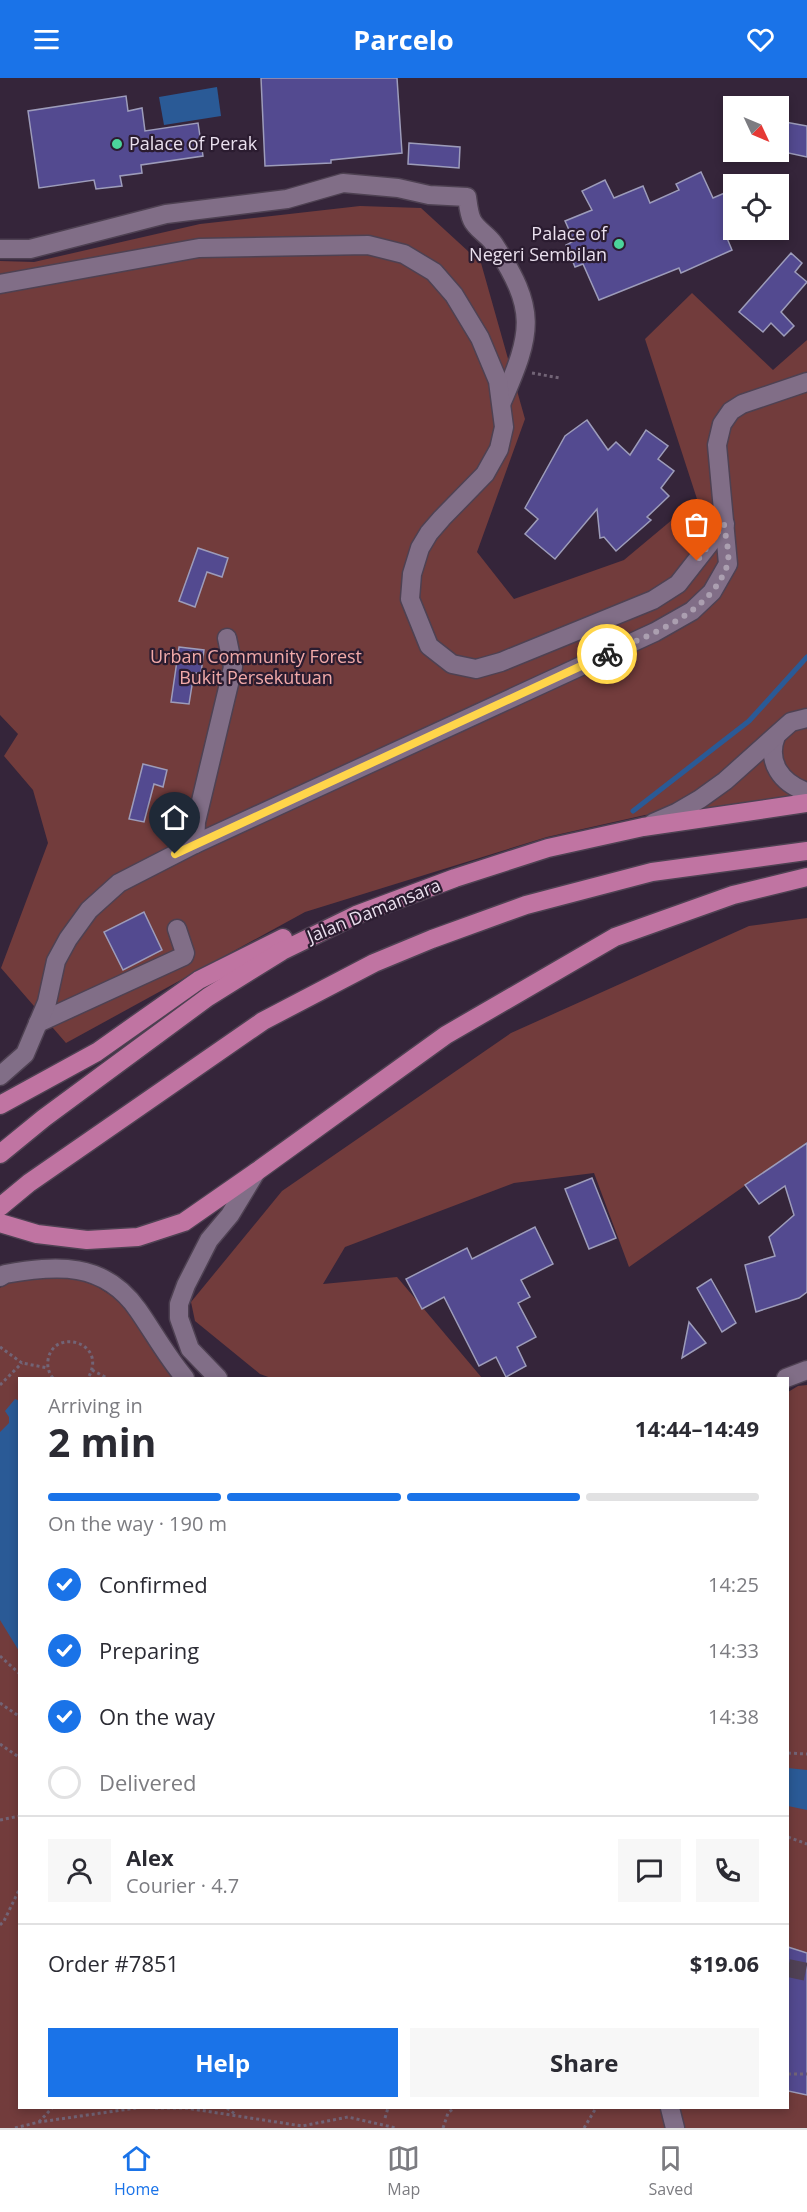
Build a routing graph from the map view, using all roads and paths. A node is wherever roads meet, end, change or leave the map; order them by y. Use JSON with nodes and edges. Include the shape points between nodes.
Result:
{"nodes":[{"id":1,"x":0,"y":249,"type":"edge"},
{"id":2,"x":0,"y":284,"type":"edge"},
{"id":3,"x":516,"y":370,"type":"junction"},
{"id":4,"x":560,"y":378,"type":"dead end"},
{"id":5,"x":807,"y":382,"type":"edge"},
{"id":6,"x":502,"y":402,"type":"junction"},
{"id":7,"x":724,"y":524,"type":"junction"},
{"id":8,"x":227,"y":638,"type":"dead end"},
{"id":9,"x":807,"y":718,"type":"edge"},
{"id":10,"x":776,"y":736,"type":"junction"},
{"id":11,"x":807,"y":792,"type":"edge"},
{"id":12,"x":807,"y":803,"type":"edge"},
{"id":13,"x":644,"y":827,"type":"junction"},
{"id":14,"x":195,"y":844,"type":"junction"},
{"id":15,"x":807,"y":851,"type":"edge"},
{"id":16,"x":803,"y":879,"type":"edge"},
{"id":17,"x":356,"y":915,"type":"junction"},
{"id":18,"x":177,"y":929,"type":"dead end"},
{"id":19,"x":38,"y":1023,"type":"junction"},
{"id":20,"x":0,"y":1076,"type":"edge"},
{"id":21,"x":0,"y":1105,"type":"edge"},
{"id":22,"x":0,"y":1154,"type":"edge"},
{"id":23,"x":256,"y":1173,"type":"junction"},
{"id":24,"x":0,"y":1207,"type":"edge"},
{"id":25,"x":0,"y":1223,"type":"edge"},
{"id":26,"x":0,"y":1277,"type":"edge"},
{"id":27,"x":0,"y":1347,"type":"edge"},
{"id":28,"x":22,"y":1363,"type":"junction"},
{"id":29,"x":48,"y":1368,"type":"junction"},
{"id":30,"x":92,"y":1370,"type":"junction"},
{"id":31,"x":807,"y":1370,"type":"edge"},
{"id":32,"x":52,"y":1377,"type":"edge"},
{"id":33,"x":88,"y":1377,"type":"edge"},
{"id":34,"x":105,"y":1377,"type":"edge"},
{"id":35,"x":185,"y":1377,"type":"edge"},
{"id":36,"x":217,"y":1377,"type":"edge"},
{"id":37,"x":789,"y":1377,"type":"edge"},
{"id":38,"x":0,"y":1385,"type":"edge"},
{"id":39,"x":0,"y":1656,"type":"edge"},
{"id":40,"x":18,"y":1672,"type":"edge"},
{"id":41,"x":0,"y":1703,"type":"edge"},
{"id":42,"x":18,"y":1716,"type":"edge"},
{"id":43,"x":0,"y":1744,"type":"edge"},
{"id":44,"x":789,"y":1753,"type":"edge"},
{"id":45,"x":807,"y":1754,"type":"edge"},
{"id":46,"x":18,"y":1757,"type":"edge"},
{"id":47,"x":18,"y":1816,"type":"edge"},
{"id":48,"x":0,"y":1820,"type":"edge"},
{"id":49,"x":789,"y":1837,"type":"edge"},
{"id":50,"x":807,"y":1845,"type":"edge"},
{"id":51,"x":18,"y":1892,"type":"edge"},
{"id":52,"x":0,"y":1925,"type":"edge"},
{"id":53,"x":789,"y":2074,"type":"edge"},
{"id":54,"x":807,"y":2074,"type":"edge"},
{"id":55,"x":51,"y":2109,"type":"edge"},
{"id":56,"x":129,"y":2109,"type":"edge"},
{"id":57,"x":192,"y":2109,"type":"edge"},
{"id":58,"x":228,"y":2109,"type":"edge"},
{"id":59,"x":388,"y":2109,"type":"edge"},
{"id":60,"x":453,"y":2109,"type":"edge"},
{"id":61,"x":595,"y":2109,"type":"edge"},
{"id":62,"x":670,"y":2109,"type":"edge"},
{"id":63,"x":237,"y":2116,"type":"junction"},
{"id":64,"x":385,"y":2118,"type":"dead end"},
{"id":65,"x":39,"y":2122,"type":"junction"},
{"id":66,"x":15,"y":2128,"type":"edge"},
{"id":67,"x":396,"y":2128,"type":"edge"},
{"id":68,"x":443,"y":2128,"type":"edge"},
{"id":69,"x":584,"y":2128,"type":"edge"},
{"id":70,"x":675,"y":2128,"type":"edge"}],
"edges":[{"from":1,"to":3,"type":"street","via":[[30,249],[166,214],[287,199],[343,183],[467,198],[472,220],[490,238],[523,297],[527,328]]},
{"from":2,"to":6,"type":"street","via":[[199,248],[368,245],[420,262],[454,295],[480,338],[498,381]]},
{"from":3,"to":4,"type":"path"},
{"from":3,"to":6,"type":"street"},
{"from":5,"to":7,"type":"street","via":[[742,404],[722,424],[717,445]]},
{"from":6,"to":7,"type":"street","via":[[504,427],[499,449],[485,474],[429,533],[411,574],[410,599],[429,646],[452,663],[476,669],[501,662],[653,600],[678,584]]},
{"from":7,"to":14,"type":"street","via":[[728,564],[712,592],[692,611],[655,632]]},
{"from":8,"to":14,"type":"street","via":[[233,667],[196,822]]},
{"from":9,"to":10,"type":"street","via":[[791,722]]},
{"from":10,"to":11,"type":"street","via":[[774,767],[791,784]]},
{"from":10,"to":13,"type":"street","via":[[700,799]]},
{"from":12,"to":13,"type":"main road","name":"Jalan Damansara"},
{"from":13,"to":17,"type":"main road","name":"Jalan Damansara","via":[[548,848]]},
{"from":14,"to":19,"type":"street","via":[[119,883],[88,910],[56,962]]},
{"from":15,"to":24,"type":"main road","via":[[652,872],[526,904],[375,963],[263,1021]]},
{"from":16,"to":23,"type":"main road","via":[[733,895],[615,937],[446,1035]]},
{"from":17,"to":21,"type":"main road","via":[[299,930],[199,980],[97,1052]]},
{"from":17,"to":22,"type":"main road","name":"Jalan Damansara","via":[[282,951],[208,997]]},
{"from":18,"to":19,"type":"street","via":[[184,956]]},
{"from":19,"to":20,"type":"street","via":[[25,1054]]},
{"from":23,"to":25,"type":"main road","via":[[184,1222],[138,1237],[87,1240],[37,1234]]},
{"from":23,"to":36,"type":"street","via":[[209,1240],[179,1304],[179,1318],[190,1349]]},
{"from":26,"to":35,"type":"street","via":[[38,1268],[88,1271],[115,1286],[137,1308]]},
{"from":27,"to":28,"type":"path"},
{"from":28,"to":29,"type":"path"},
{"from":28,"to":38,"type":"path"},
{"from":29,"to":30,"type":"path","via":[[55,1347],[77,1342],[93,1358]]},
{"from":29,"to":32,"type":"path"},
{"from":30,"to":33,"type":"path"},
{"from":30,"to":34,"type":"path"},
{"from":31,"to":37,"type":"street"},
{"from":39,"to":40,"type":"path"},
{"from":41,"to":42,"type":"path"},
{"from":43,"to":46,"type":"path"},
{"from":44,"to":45,"type":"path"},
{"from":47,"to":48,"type":"path"},
{"from":49,"to":50,"type":"path"},
{"from":51,"to":52,"type":"path"},
{"from":53,"to":54,"type":"path"},
{"from":55,"to":65,"type":"path"},
{"from":56,"to":65,"type":"path"},
{"from":57,"to":63,"type":"path"},
{"from":58,"to":63,"type":"path"},
{"from":59,"to":64,"type":"path"},
{"from":60,"to":68,"type":"path"},
{"from":61,"to":69,"type":"path"},
{"from":62,"to":70,"type":"street"},
{"from":63,"to":67,"type":"path","via":[[302,2126],[348,2117]]},
{"from":65,"to":66,"type":"path"}]}
